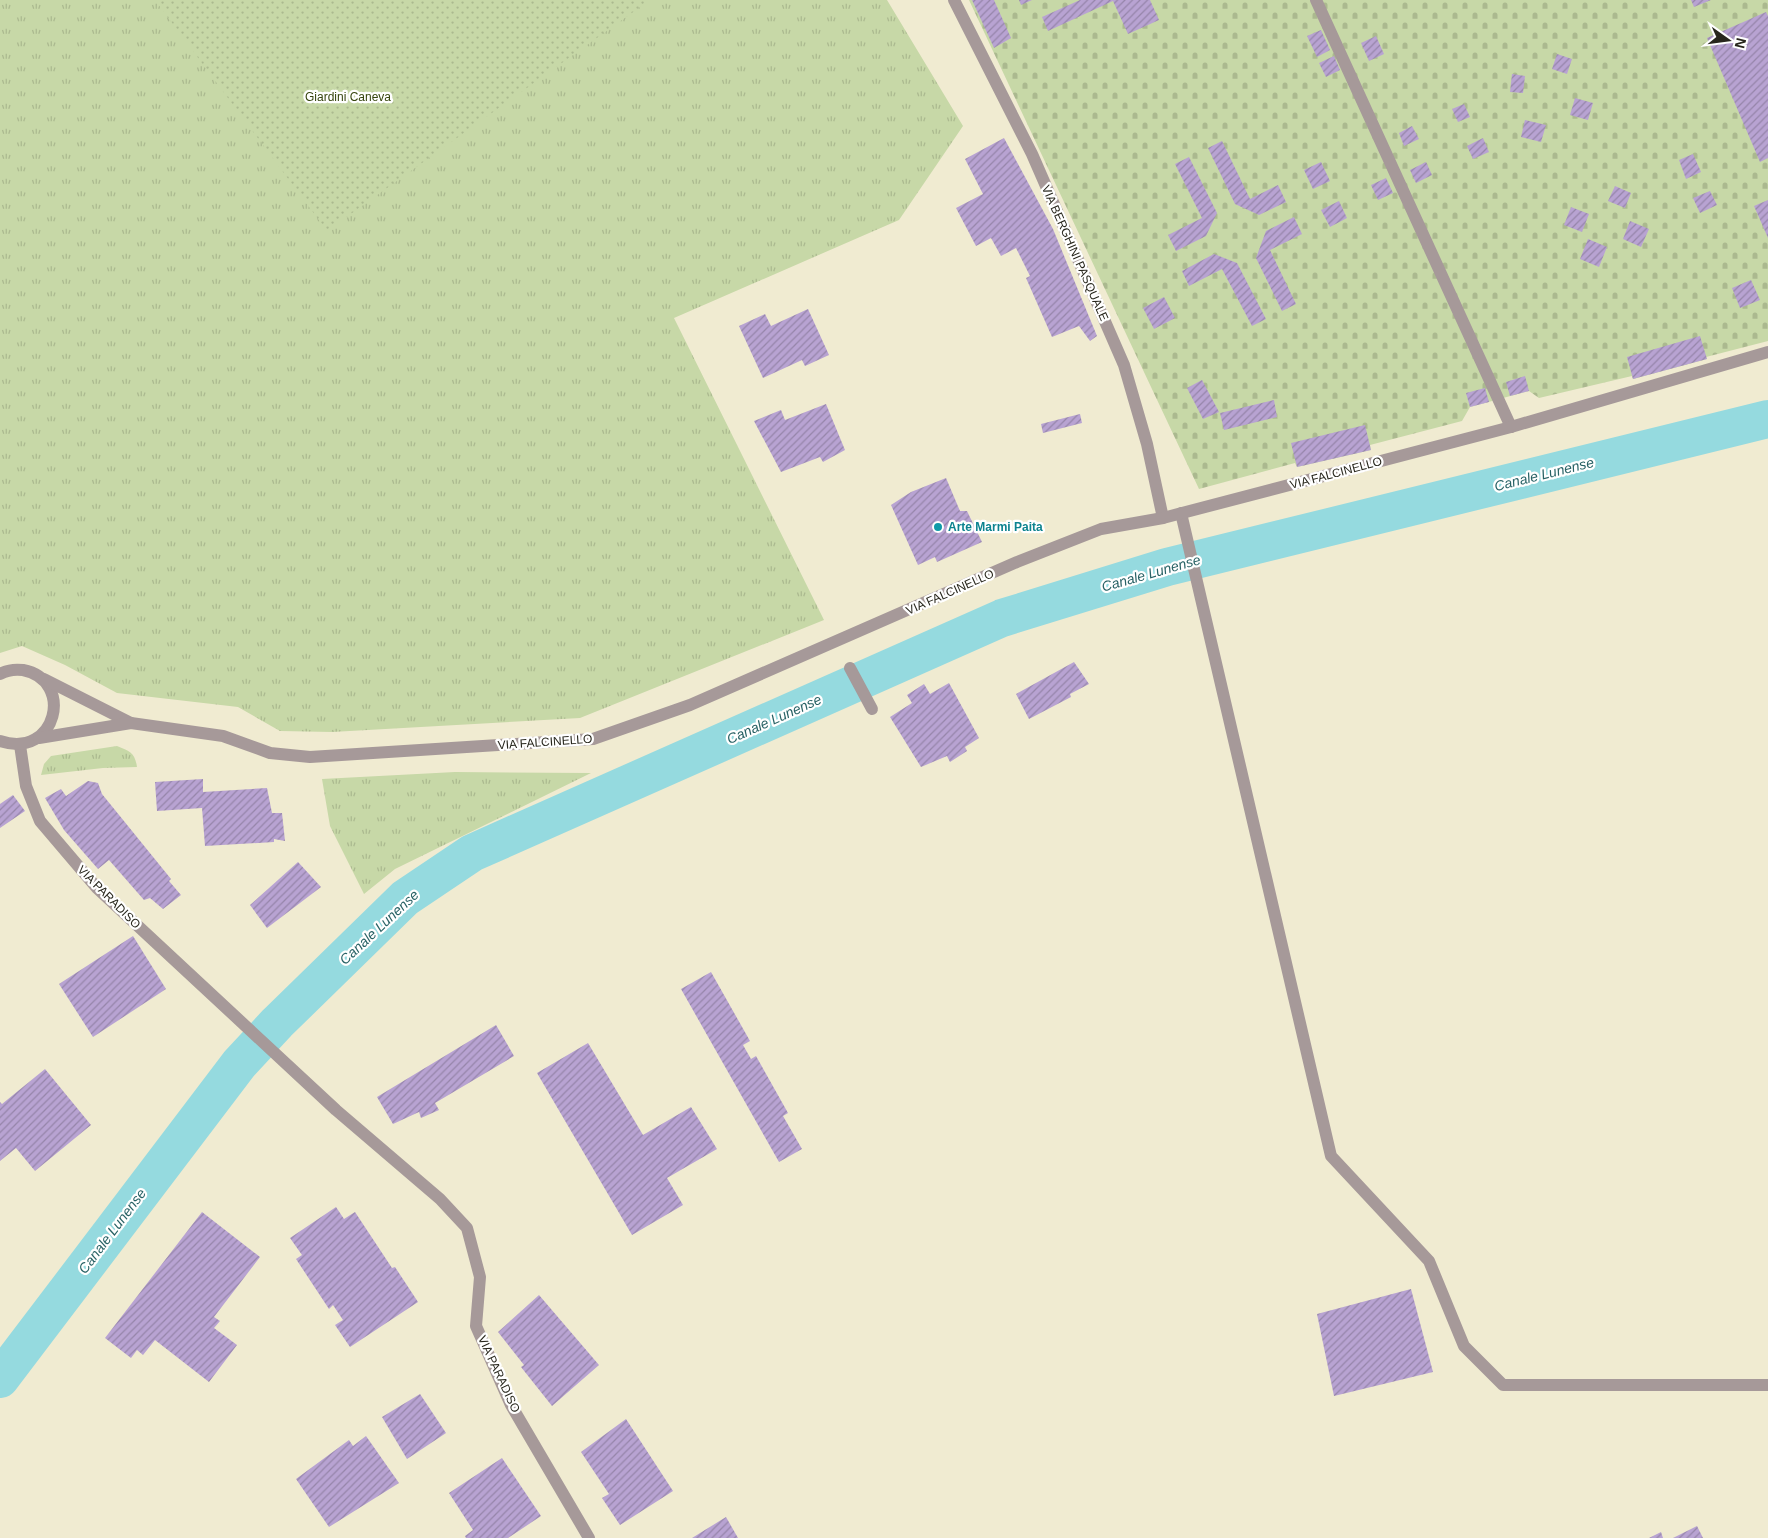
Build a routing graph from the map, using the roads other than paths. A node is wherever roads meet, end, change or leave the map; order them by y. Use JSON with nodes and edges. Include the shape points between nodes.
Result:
{"nodes":[{"id":1,"x":954,"y":0,"type":"edge"},
{"id":2,"x":1316,"y":0,"type":"edge"},
{"id":3,"x":1768,"y":352,"type":"edge"},
{"id":4,"x":1510,"y":427,"type":"junction"},
{"id":5,"x":1181,"y":513,"type":"junction"},
{"id":6,"x":1163,"y":518,"type":"junction"},
{"id":7,"x":852,"y":670,"type":"dead end"},
{"id":8,"x":0,"y":674,"type":"edge"},
{"id":9,"x":40,"y":677,"type":"junction"},
{"id":10,"x":872,"y":709,"type":"dead end"},
{"id":11,"x":131,"y":723,"type":"junction"},
{"id":12,"x":39,"y":738,"type":"junction"},
{"id":13,"x":0,"y":740,"type":"edge"},
{"id":14,"x":20,"y":744,"type":"junction"},
{"id":15,"x":1768,"y":1385,"type":"edge"},
{"id":16,"x":589,"y":1538,"type":"edge"}],
"edges":[{"from":1,"to":6,"type":"street","name":"VIA BERGHINI PASQUALE","via":[[1032,154],[1124,366],[1147,444]]},
{"from":2,"to":4,"type":"street"},
{"from":3,"to":4,"type":"street","name":"VIA FALCINELLO"},
{"from":4,"to":5,"type":"street","name":"VIA FALCINELLO"},
{"from":5,"to":6,"type":"street","name":"VIA FALCINELLO"},
{"from":5,"to":15,"type":"street","via":[[1331,1156],[1429,1261],[1464,1346],[1503,1385]]},
{"from":6,"to":11,"type":"street","name":"VIA FALCINELLO","via":[[1084,535],[690,705],[593,739],[310,757],[270,753],[223,736]]},
{"from":7,"to":10,"type":"street"},
{"from":8,"to":9,"type":"street","name":"VIA FALCINELLO","via":[[16,669]]},
{"from":9,"to":11,"type":"street","name":"VIA FALCINELLO"},
{"from":9,"to":12,"type":"street","via":[[50,691],[54,707],[53,719]]},
{"from":11,"to":12,"type":"street","name":"VIA FALCINELLO"},
{"from":12,"to":14,"type":"street","name":"VIA FALCINELLO"},
{"from":13,"to":14,"type":"street","name":"VIA FALCINELLO"},
{"from":14,"to":16,"type":"street","name":"VIA PARADISO","via":[[26,786],[40,822],[97,888],[286,1065],[440,1199],[467,1228],[480,1277],[476,1326],[511,1405]]}]}
